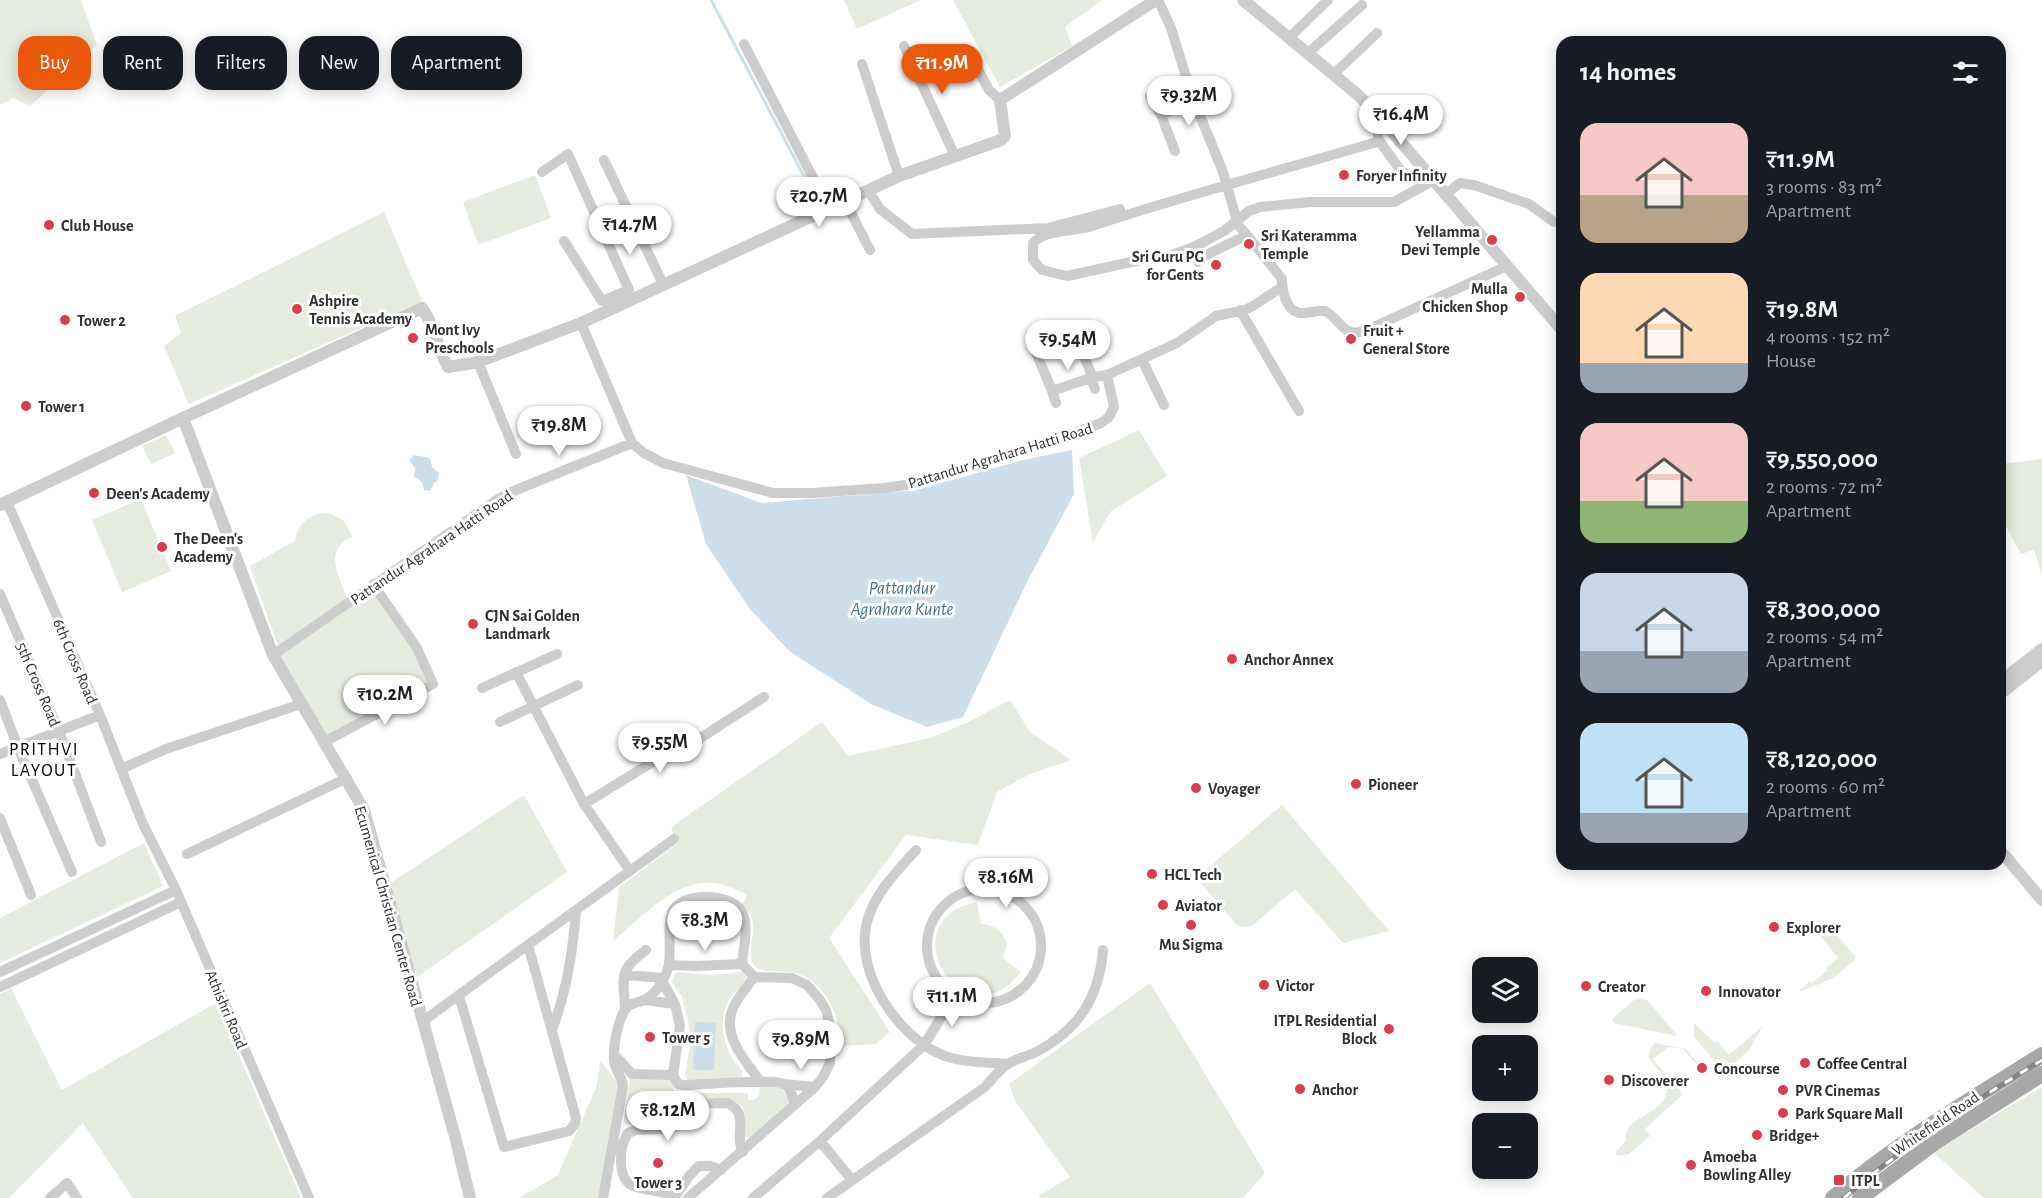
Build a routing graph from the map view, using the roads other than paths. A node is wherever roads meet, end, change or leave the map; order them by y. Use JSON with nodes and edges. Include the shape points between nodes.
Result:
{"nodes":[{"id":1,"x":1157,"y":0,"type":"edge"},
{"id":2,"x":1328,"y":0,"type":"edge"},
{"id":3,"x":1250,"y":2,"type":"edge"},
{"id":4,"x":1362,"y":5,"type":"dead end"},
{"id":5,"x":1377,"y":33,"type":"dead end"},
{"id":6,"x":1289,"y":38,"type":"junction"},
{"id":7,"x":744,"y":44,"type":"dead end"},
{"id":8,"x":904,"y":46,"type":"dead end"},
{"id":9,"x":1308,"y":53,"type":"junction"},
{"id":10,"x":971,"y":57,"type":"dead end"},
{"id":11,"x":862,"y":64,"type":"dead end"},
{"id":12,"x":1334,"y":74,"type":"junction"},
{"id":13,"x":1150,"y":96,"type":"dead end"},
{"id":14,"x":1000,"y":100,"type":"junction"},
{"id":15,"x":1194,"y":101,"type":"junction"},
{"id":16,"x":1161,"y":115,"type":"junction"},
{"id":17,"x":1384,"y":121,"type":"junction"},
{"id":18,"x":1380,"y":141,"type":"junction"},
{"id":19,"x":1175,"y":151,"type":"dead end"},
{"id":20,"x":955,"y":156,"type":"junction"},
{"id":21,"x":604,"y":160,"type":"dead end"},
{"id":22,"x":542,"y":172,"type":"dead end"},
{"id":23,"x":1430,"y":175,"type":"junction"},
{"id":24,"x":899,"y":176,"type":"junction"},
{"id":25,"x":1226,"y":186,"type":"junction"},
{"id":26,"x":868,"y":190,"type":"junction"},
{"id":27,"x":1446,"y":194,"type":"junction"},
{"id":28,"x":845,"y":201,"type":"junction"},
{"id":29,"x":1150,"y":202,"type":"dead end"},
{"id":30,"x":828,"y":207,"type":"junction"},
{"id":31,"x":1236,"y":220,"type":"junction"},
{"id":32,"x":1554,"y":222,"type":"dead end"},
{"id":33,"x":1247,"y":235,"type":"junction"},
{"id":34,"x":564,"y":241,"type":"dead end"},
{"id":35,"x":870,"y":250,"type":"dead end"},
{"id":36,"x":1198,"y":262,"type":"dead end"},
{"id":37,"x":1507,"y":266,"type":"junction"},
{"id":38,"x":663,"y":284,"type":"junction"},
{"id":39,"x":1282,"y":286,"type":"junction"},
{"id":40,"x":617,"y":300,"type":"junction"},
{"id":41,"x":1240,"y":310,"type":"junction"},
{"id":42,"x":582,"y":323,"type":"junction"},
{"id":43,"x":1556,"y":323,"type":"edge"},
{"id":44,"x":1072,"y":331,"type":"dead end"},
{"id":45,"x":1035,"y":350,"type":"dead end"},
{"id":46,"x":1142,"y":360,"type":"junction"},
{"id":47,"x":478,"y":362,"type":"junction"},
{"id":48,"x":1107,"y":375,"type":"junction"},
{"id":49,"x":1092,"y":377,"type":"junction"},
{"id":50,"x":1095,"y":389,"type":"dead end"},
{"id":51,"x":1052,"y":391,"type":"junction"},
{"id":52,"x":1056,"y":403,"type":"dead end"},
{"id":53,"x":1164,"y":405,"type":"dead end"},
{"id":54,"x":1299,"y":411,"type":"dead end"},
{"id":55,"x":183,"y":418,"type":"junction"},
{"id":56,"x":632,"y":443,"type":"junction"},
{"id":57,"x":516,"y":454,"type":"dead end"},
{"id":58,"x":3,"y":503,"type":"edge"},
{"id":59,"x":374,"y":584,"type":"junction"},
{"id":60,"x":0,"y":594,"type":"edge"},
{"id":61,"x":2042,"y":649,"type":"edge"},
{"id":62,"x":557,"y":654,"type":"dead end"},
{"id":63,"x":273,"y":655,"type":"junction"},
{"id":64,"x":2042,"y":661,"type":"edge"},
{"id":65,"x":516,"y":672,"type":"junction"},
{"id":66,"x":2006,"y":677,"type":"edge"},
{"id":67,"x":578,"y":685,"type":"dead end"},
{"id":68,"x":482,"y":688,"type":"dead end"},
{"id":69,"x":2006,"y":689,"type":"edge"},
{"id":70,"x":764,"y":697,"type":"dead end"},
{"id":71,"x":0,"y":700,"type":"edge"},
{"id":72,"x":302,"y":704,"type":"junction"},
{"id":73,"x":533,"y":706,"type":"junction"},
{"id":74,"x":100,"y":715,"type":"junction"},
{"id":75,"x":500,"y":722,"type":"dead end"},
{"id":76,"x":59,"y":731,"type":"junction"},
{"id":77,"x":324,"y":742,"type":"junction"},
{"id":78,"x":19,"y":746,"type":"junction"},
{"id":79,"x":0,"y":754,"type":"edge"},
{"id":80,"x":121,"y":769,"type":"junction"},
{"id":81,"x":346,"y":778,"type":"junction"},
{"id":82,"x":584,"y":804,"type":"junction"},
{"id":83,"x":0,"y":818,"type":"edge"},
{"id":84,"x":142,"y":822,"type":"joint"},
{"id":85,"x":674,"y":838,"type":"dead end"},
{"id":86,"x":101,"y":842,"type":"dead end"},
{"id":87,"x":916,"y":850,"type":"dead end"},
{"id":88,"x":187,"y":854,"type":"dead end"},
{"id":89,"x":2006,"y":857,"type":"edge"},
{"id":90,"x":630,"y":871,"type":"junction"},
{"id":91,"x":72,"y":872,"type":"dead end"},
{"id":92,"x":176,"y":890,"type":"junction"},
{"id":93,"x":31,"y":895,"type":"dead end"},
{"id":94,"x":2042,"y":900,"type":"edge"},
{"id":95,"x":182,"y":902,"type":"junction"},
{"id":96,"x":576,"y":910,"type":"junction"},
{"id":97,"x":528,"y":945,"type":"junction"},
{"id":98,"x":646,"y":950,"type":"dead end"},
{"id":99,"x":1103,"y":950,"type":"dead end"},
{"id":100,"x":742,"y":964,"type":"junction"},
{"id":101,"x":669,"y":965,"type":"junction"},
{"id":102,"x":0,"y":972,"type":"edge"},
{"id":103,"x":624,"y":975,"type":"junction"},
{"id":104,"x":754,"y":977,"type":"junction"},
{"id":105,"x":663,"y":981,"type":"junction"},
{"id":106,"x":0,"y":987,"type":"edge"},
{"id":107,"x":955,"y":995,"type":"junction"},
{"id":108,"x":459,"y":996,"type":"junction"},
{"id":109,"x":644,"y":1000,"type":"junction"},
{"id":110,"x":675,"y":1005,"type":"junction"},
{"id":111,"x":626,"y":1010,"type":"junction"},
{"id":112,"x":423,"y":1021,"type":"junction"},
{"id":113,"x":552,"y":1030,"type":"junction"},
{"id":114,"x":924,"y":1045,"type":"junction"},
{"id":115,"x":614,"y":1054,"type":"junction"},
{"id":116,"x":2042,"y":1055,"type":"edge"},
{"id":117,"x":1008,"y":1064,"type":"junction"},
{"id":118,"x":2042,"y":1074,"type":"edge"},
{"id":119,"x":673,"y":1075,"type":"junction"},
{"id":120,"x":761,"y":1082,"type":"junction"},
{"id":121,"x":784,"y":1084,"type":"junction"},
{"id":122,"x":815,"y":1087,"type":"junction"},
{"id":123,"x":795,"y":1105,"type":"junction"},
{"id":124,"x":615,"y":1131,"type":"junction"},
{"id":125,"x":628,"y":1133,"type":"junction"},
{"id":126,"x":820,"y":1141,"type":"junction"},
{"id":127,"x":743,"y":1152,"type":"junction"},
{"id":128,"x":721,"y":1170,"type":"junction"},
{"id":129,"x":852,"y":1180,"type":"junction"},
{"id":130,"x":50,"y":1198,"type":"edge"},
{"id":131,"x":77,"y":1198,"type":"edge"},
{"id":132,"x":309,"y":1198,"type":"edge"},
{"id":133,"x":470,"y":1198,"type":"edge"},
{"id":134,"x":603,"y":1198,"type":"edge"},
{"id":135,"x":675,"y":1198,"type":"edge"},
{"id":136,"x":688,"y":1198,"type":"edge"},
{"id":137,"x":753,"y":1198,"type":"edge"},
{"id":138,"x":827,"y":1198,"type":"edge"},
{"id":139,"x":1833,"y":1198,"type":"edge"},
{"id":140,"x":1860,"y":1198,"type":"edge"}],
"edges":[{"from":1,"to":14,"type":"street"},
{"from":1,"to":15,"type":"street","via":[[1171,28]]},
{"from":2,"to":6,"type":"street"},
{"from":3,"to":6,"type":"street"},
{"from":4,"to":9,"type":"street"},
{"from":5,"to":12,"type":"street"},
{"from":6,"to":9,"type":"street"},
{"from":7,"to":30,"type":"street"},
{"from":8,"to":20,"type":"street"},
{"from":9,"to":12,"type":"street"},
{"from":10,"to":14,"type":"street","via":[[989,90]]},
{"from":11,"to":24,"type":"street"},
{"from":12,"to":17,"type":"street"},
{"from":13,"to":16,"type":"street"},
{"from":14,"to":20,"type":"street","via":[[1005,136]]},
{"from":15,"to":16,"type":"street"},
{"from":15,"to":25,"type":"street"},
{"from":16,"to":19,"type":"street"},
{"from":17,"to":18,"type":"street","via":[[1378,129]]},
{"from":17,"to":23,"type":"street"},
{"from":18,"to":23,"type":"street","via":[[1401,171],[1413,178]]},
{"from":18,"to":25,"type":"street"},
{"from":20,"to":24,"type":"street"},
{"from":21,"to":38,"type":"street"},
{"from":22,"to":40,"type":"street","via":[[568,154],[629,290]]},
{"from":23,"to":27,"type":"street"},
{"from":23,"to":31,"type":"street","via":[[1394,202],[1310,202],[1260,207]]},
{"from":24,"to":26,"type":"street"},
{"from":25,"to":31,"type":"street"},
{"from":25,"to":31,"type":"street","via":[[1081,229],[1043,235],[1033,243],[1033,260],[1042,270],[1067,276],[1166,257],[1194,247]]},
{"from":26,"to":28,"type":"street"},
{"from":26,"to":29,"type":"street","via":[[880,209],[912,234],[1048,228]]},
{"from":27,"to":32,"type":"street","via":[[1460,183],[1474,185],[1529,204]]},
{"from":27,"to":37,"type":"street"},
{"from":28,"to":30,"type":"street"},
{"from":28,"to":35,"type":"street"},
{"from":30,"to":38,"type":"street"},
{"from":31,"to":33,"type":"street"},
{"from":33,"to":36,"type":"street"},
{"from":33,"to":39,"type":"street","via":[[1280,274]]},
{"from":34,"to":40,"type":"street","via":[[602,301]]},
{"from":37,"to":39,"type":"street","via":[[1356,334],[1325,310],[1294,310]]},
{"from":37,"to":43,"type":"street"},
{"from":38,"to":40,"type":"street"},
{"from":39,"to":41,"type":"street"},
{"from":40,"to":42,"type":"street"},
{"from":41,"to":46,"type":"street","via":[[1210,319],[1185,339]]},
{"from":41,"to":54,"type":"street"},
{"from":42,"to":47,"type":"street"},
{"from":42,"to":56,"type":"street"},
{"from":44,"to":49,"type":"street"},
{"from":45,"to":51,"type":"street"},
{"from":46,"to":48,"type":"street"},
{"from":46,"to":53,"type":"street"},
{"from":47,"to":55,"type":"street","via":[[448,367],[422,308]]},
{"from":47,"to":57,"type":"street"},
{"from":48,"to":49,"type":"street"},
{"from":48,"to":56,"type":"street","name":"Pattandur Agrahara Hatti Road","via":[[1114,407],[1110,417],[1101,423],[913,484],[773,493],[663,463]]},
{"from":49,"to":50,"type":"street"},
{"from":49,"to":51,"type":"street"},
{"from":51,"to":52,"type":"street"},
{"from":55,"to":58,"type":"street"},
{"from":55,"to":63,"type":"street","name":"Ecumenical Christian Center Road"},
{"from":56,"to":59,"type":"street","name":"Pattandur Agrahara Hatti Road","via":[[498,499]]},
{"from":58,"to":74,"type":"street","name":"6th Cross Road"},
{"from":59,"to":63,"type":"street","name":"Pattandur Agrahara Hatti Road"},
{"from":59,"to":77,"type":"street","via":[[417,648],[433,684]]},
{"from":60,"to":76,"type":"street","name":"5th Cross Road"},
{"from":61,"to":66,"type":"street"},
{"from":62,"to":65,"type":"street"},
{"from":63,"to":72,"type":"street","name":"Ecumenical Christian Center Road"},
{"from":64,"to":69,"type":"street"},
{"from":65,"to":68,"type":"street"},
{"from":65,"to":73,"type":"street"},
{"from":67,"to":73,"type":"street"},
{"from":70,"to":82,"type":"street"},
{"from":71,"to":78,"type":"street"},
{"from":72,"to":77,"type":"street","name":"Ecumenical Christian Center Road"},
{"from":72,"to":80,"type":"street","via":[[166,749]]},
{"from":73,"to":75,"type":"street"},
{"from":73,"to":82,"type":"street"},
{"from":74,"to":76,"type":"street"},
{"from":74,"to":80,"type":"street","name":"6th Cross Road"},
{"from":76,"to":78,"type":"street"},
{"from":76,"to":86,"type":"street","name":"5th Cross Road"},
{"from":77,"to":81,"type":"street","name":"Ecumenical Christian Center Road"},
{"from":78,"to":79,"type":"street"},
{"from":78,"to":91,"type":"street"},
{"from":80,"to":84,"type":"street","name":"6th Cross Road"},
{"from":81,"to":88,"type":"street"},
{"from":81,"to":112,"type":"street","name":"Ecumenical Christian Center Road","via":[[364,810]]},
{"from":82,"to":90,"type":"street"},
{"from":83,"to":93,"type":"street"},
{"from":84,"to":92,"type":"street","name":"Athishri Road"},
{"from":85,"to":90,"type":"street"},
{"from":87,"to":114,"type":"street","via":[[876,899],[866,923],[865,948],[884,1003],[909,1034]]},
{"from":89,"to":94,"type":"street"},
{"from":90,"to":96,"type":"street"},
{"from":92,"to":95,"type":"street","name":"Athishri Road"},
{"from":92,"to":102,"type":"street"},
{"from":95,"to":106,"type":"street"},
{"from":95,"to":132,"type":"street","name":"Athishri Road"},
{"from":96,"to":97,"type":"street"},
{"from":96,"to":113,"type":"street","via":[[571,963]]},
{"from":97,"to":108,"type":"street"},
{"from":97,"to":113,"type":"street"},
{"from":98,"to":103,"type":"street","via":[[628,964]]},
{"from":99,"to":117,"type":"street","via":[[1098,982],[1075,1023],[1054,1041]]},
{"from":100,"to":101,"type":"street"},
{"from":100,"to":101,"type":"street","via":[[745,920],[738,905],[701,896],[683,901],[674,909]]},
{"from":100,"to":104,"type":"street"},
{"from":101,"to":105,"type":"street"},
{"from":103,"to":105,"type":"street"},
{"from":103,"to":111,"type":"street"},
{"from":104,"to":120,"type":"street","via":[[732,1009],[729,1029],[739,1052]]},
{"from":104,"to":122,"type":"street","via":[[792,978],[807,985],[826,1010],[830,1063]]},
{"from":105,"to":109,"type":"street"},
{"from":105,"to":110,"type":"street"},
{"from":107,"to":107,"type":"street","via":[[941,984],[927,953],[933,919],[944,905],[975,889],[1009,894],[1024,904],[1041,936],[1041,955],[1035,972],[1024,987],[991,1002],[972,1002]]},
{"from":107,"to":114,"type":"street"},
{"from":108,"to":112,"type":"street"},
{"from":108,"to":113,"type":"street","via":[[504,1148],[569,1131],[575,1124]]},
{"from":109,"to":110,"type":"street"},
{"from":109,"to":111,"type":"street"},
{"from":110,"to":119,"type":"street","via":[[680,1026]]},
{"from":111,"to":115,"type":"street","via":[[616,1033]]},
{"from":112,"to":133,"type":"street","name":"Ecumenical Christian Center Road"},
{"from":114,"to":117,"type":"street","via":[[957,1059]]},
{"from":114,"to":126,"type":"street"},
{"from":115,"to":119,"type":"street","via":[[632,1074]]},
{"from":115,"to":124,"type":"street","via":[[623,1082]]},
{"from":116,"to":139,"type":"main road","name":"Whitefield Road","via":[[1925,1129]]},
{"from":117,"to":129,"type":"street","via":[[985,1087]]},
{"from":118,"to":140,"type":"main road","name":"Whitefield Road","via":[[1935,1142]]},
{"from":119,"to":120,"type":"street","via":[[684,1085]]},
{"from":120,"to":121,"type":"street"},
{"from":121,"to":122,"type":"street"},
{"from":121,"to":123,"type":"street"},
{"from":122,"to":123,"type":"street"},
{"from":123,"to":127,"type":"street"},
{"from":124,"to":125,"type":"street"},
{"from":124,"to":134,"type":"street"},
{"from":125,"to":127,"type":"street","via":[[667,1127],[669,1109],[675,1104],[728,1103],[739,1112]]},
{"from":125,"to":135,"type":"street","via":[[621,1148],[625,1185],[634,1192]]},
{"from":126,"to":129,"type":"street"},
{"from":126,"to":137,"type":"street"},
{"from":127,"to":128,"type":"street"},
{"from":128,"to":135,"type":"street","via":[[699,1166]]},
{"from":128,"to":136,"type":"street"},
{"from":129,"to":138,"type":"street"},
{"from":130,"to":131,"type":"street","via":[[67,1183]]}]}
